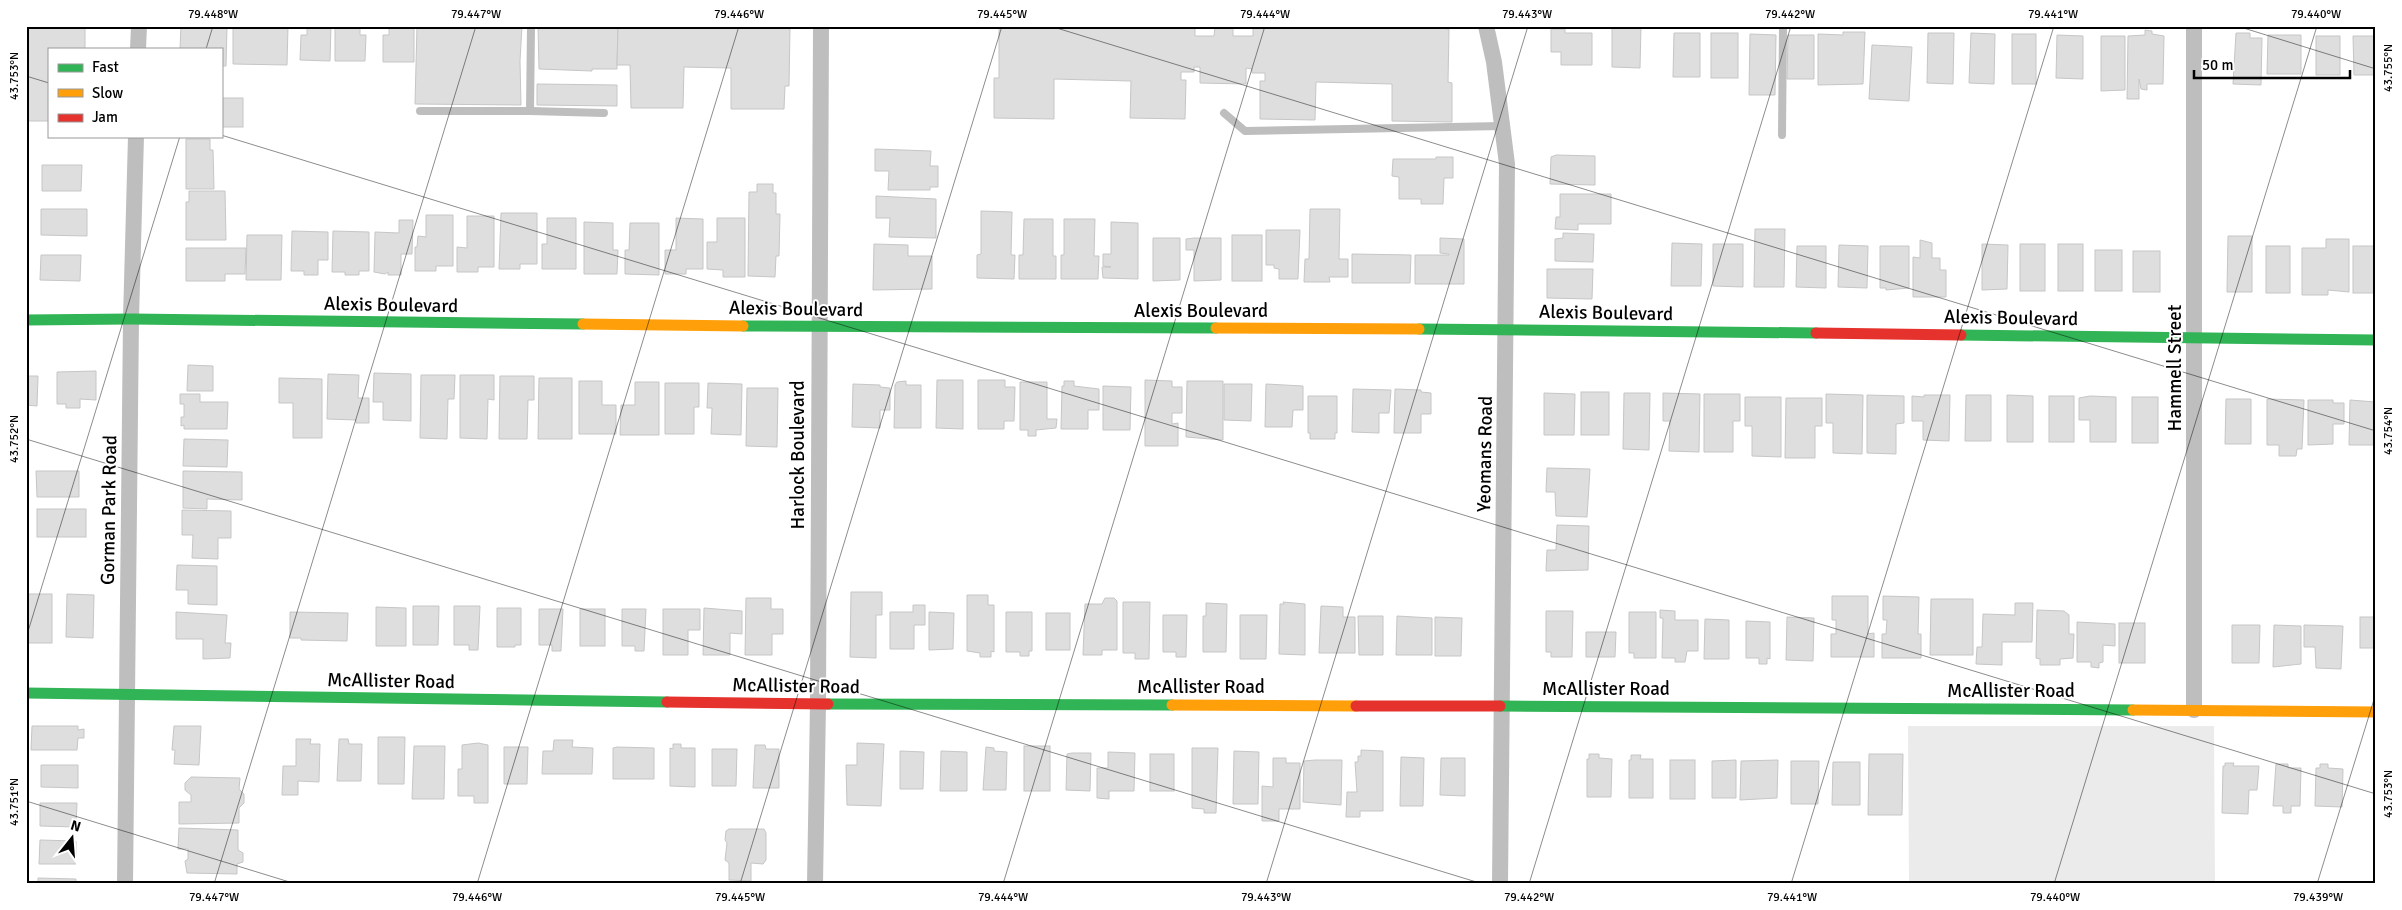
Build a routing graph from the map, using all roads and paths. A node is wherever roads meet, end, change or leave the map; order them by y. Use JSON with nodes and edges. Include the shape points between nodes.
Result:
{"nodes":[{"id":1,"x":138,"y":26,"type":"edge"},
{"id":2,"x":531,"y":26,"type":"edge"},
{"id":3,"x":821,"y":26,"type":"edge"},
{"id":4,"x":1486,"y":26,"type":"edge"},
{"id":5,"x":1783,"y":26,"type":"edge"},
{"id":6,"x":2194,"y":26,"type":"edge"},
{"id":7,"x":138,"y":48,"type":"edge"},
{"id":8,"x":420,"y":111,"type":"dead end"},
{"id":9,"x":530,"y":112,"type":"junction"},
{"id":10,"x":604,"y":113,"type":"dead end"},
{"id":11,"x":1224,"y":113,"type":"dead end"},
{"id":12,"x":1502,"y":126,"type":"junction"},
{"id":13,"x":1782,"y":135,"type":"dead end"},
{"id":14,"x":136,"y":138,"type":"edge"},
{"id":15,"x":131,"y":319,"type":"junction"},
{"id":16,"x":26,"y":320,"type":"edge"},
{"id":17,"x":818,"y":328,"type":"junction"},
{"id":18,"x":1507,"y":329,"type":"junction"},
{"id":19,"x":2195,"y":338,"type":"junction"},
{"id":20,"x":2376,"y":340,"type":"edge"},
{"id":21,"x":26,"y":693,"type":"edge"},
{"id":22,"x":126,"y":695,"type":"junction"},
{"id":23,"x":818,"y":704,"type":"junction"},
{"id":24,"x":1502,"y":706,"type":"junction"},
{"id":25,"x":2194,"y":710,"type":"junction"},
{"id":26,"x":2376,"y":712,"type":"edge"},
{"id":27,"x":125,"y":884,"type":"edge"},
{"id":28,"x":814,"y":884,"type":"edge"},
{"id":29,"x":1500,"y":884,"type":"edge"}],
"edges":[{"from":1,"to":7,"type":"street"},
{"from":2,"to":9,"type":"lane"},
{"from":3,"to":17,"type":"street","name":"Harlock Boulevard"},
{"from":4,"to":12,"type":"street","name":"Yeomans Road"},
{"from":5,"to":13,"type":"lane"},
{"from":6,"to":19,"type":"street","name":"Hammell Street"},
{"from":8,"to":9,"type":"lane"},
{"from":9,"to":10,"type":"lane"},
{"from":11,"to":12,"type":"lane","via":[[1245,131]]},
{"from":12,"to":18,"type":"street","name":"Yeomans Road","via":[[1507,164]]},
{"from":14,"to":15,"type":"street","name":"Gorman Park Road"},
{"from":15,"to":16,"type":"street","name":"Alexis Boulevard"},
{"from":15,"to":17,"type":"street","name":"Alexis Boulevard"},
{"from":15,"to":22,"type":"street","name":"Gorman Park Road"},
{"from":17,"to":18,"type":"street","name":"Alexis Boulevard"},
{"from":17,"to":23,"type":"street","name":"Harlock Boulevard"},
{"from":18,"to":19,"type":"street","name":"Alexis Boulevard"},
{"from":18,"to":24,"type":"street","name":"Yeomans Road"},
{"from":19,"to":20,"type":"street","name":"Alexis Boulevard"},
{"from":19,"to":25,"type":"street","name":"Hammell Street"},
{"from":21,"to":22,"type":"street","name":"McAllister Road"},
{"from":22,"to":23,"type":"street","name":"McAllister Road"},
{"from":22,"to":27,"type":"street","name":"Gorman Park Road"},
{"from":23,"to":24,"type":"street","name":"McAllister Road"},
{"from":23,"to":28,"type":"street","name":"Harlock Boulevard"},
{"from":24,"to":25,"type":"street","name":"McAllister Road"},
{"from":24,"to":29,"type":"street","name":"Yeomans Road"},
{"from":25,"to":26,"type":"street","name":"McAllister Road"}]}
